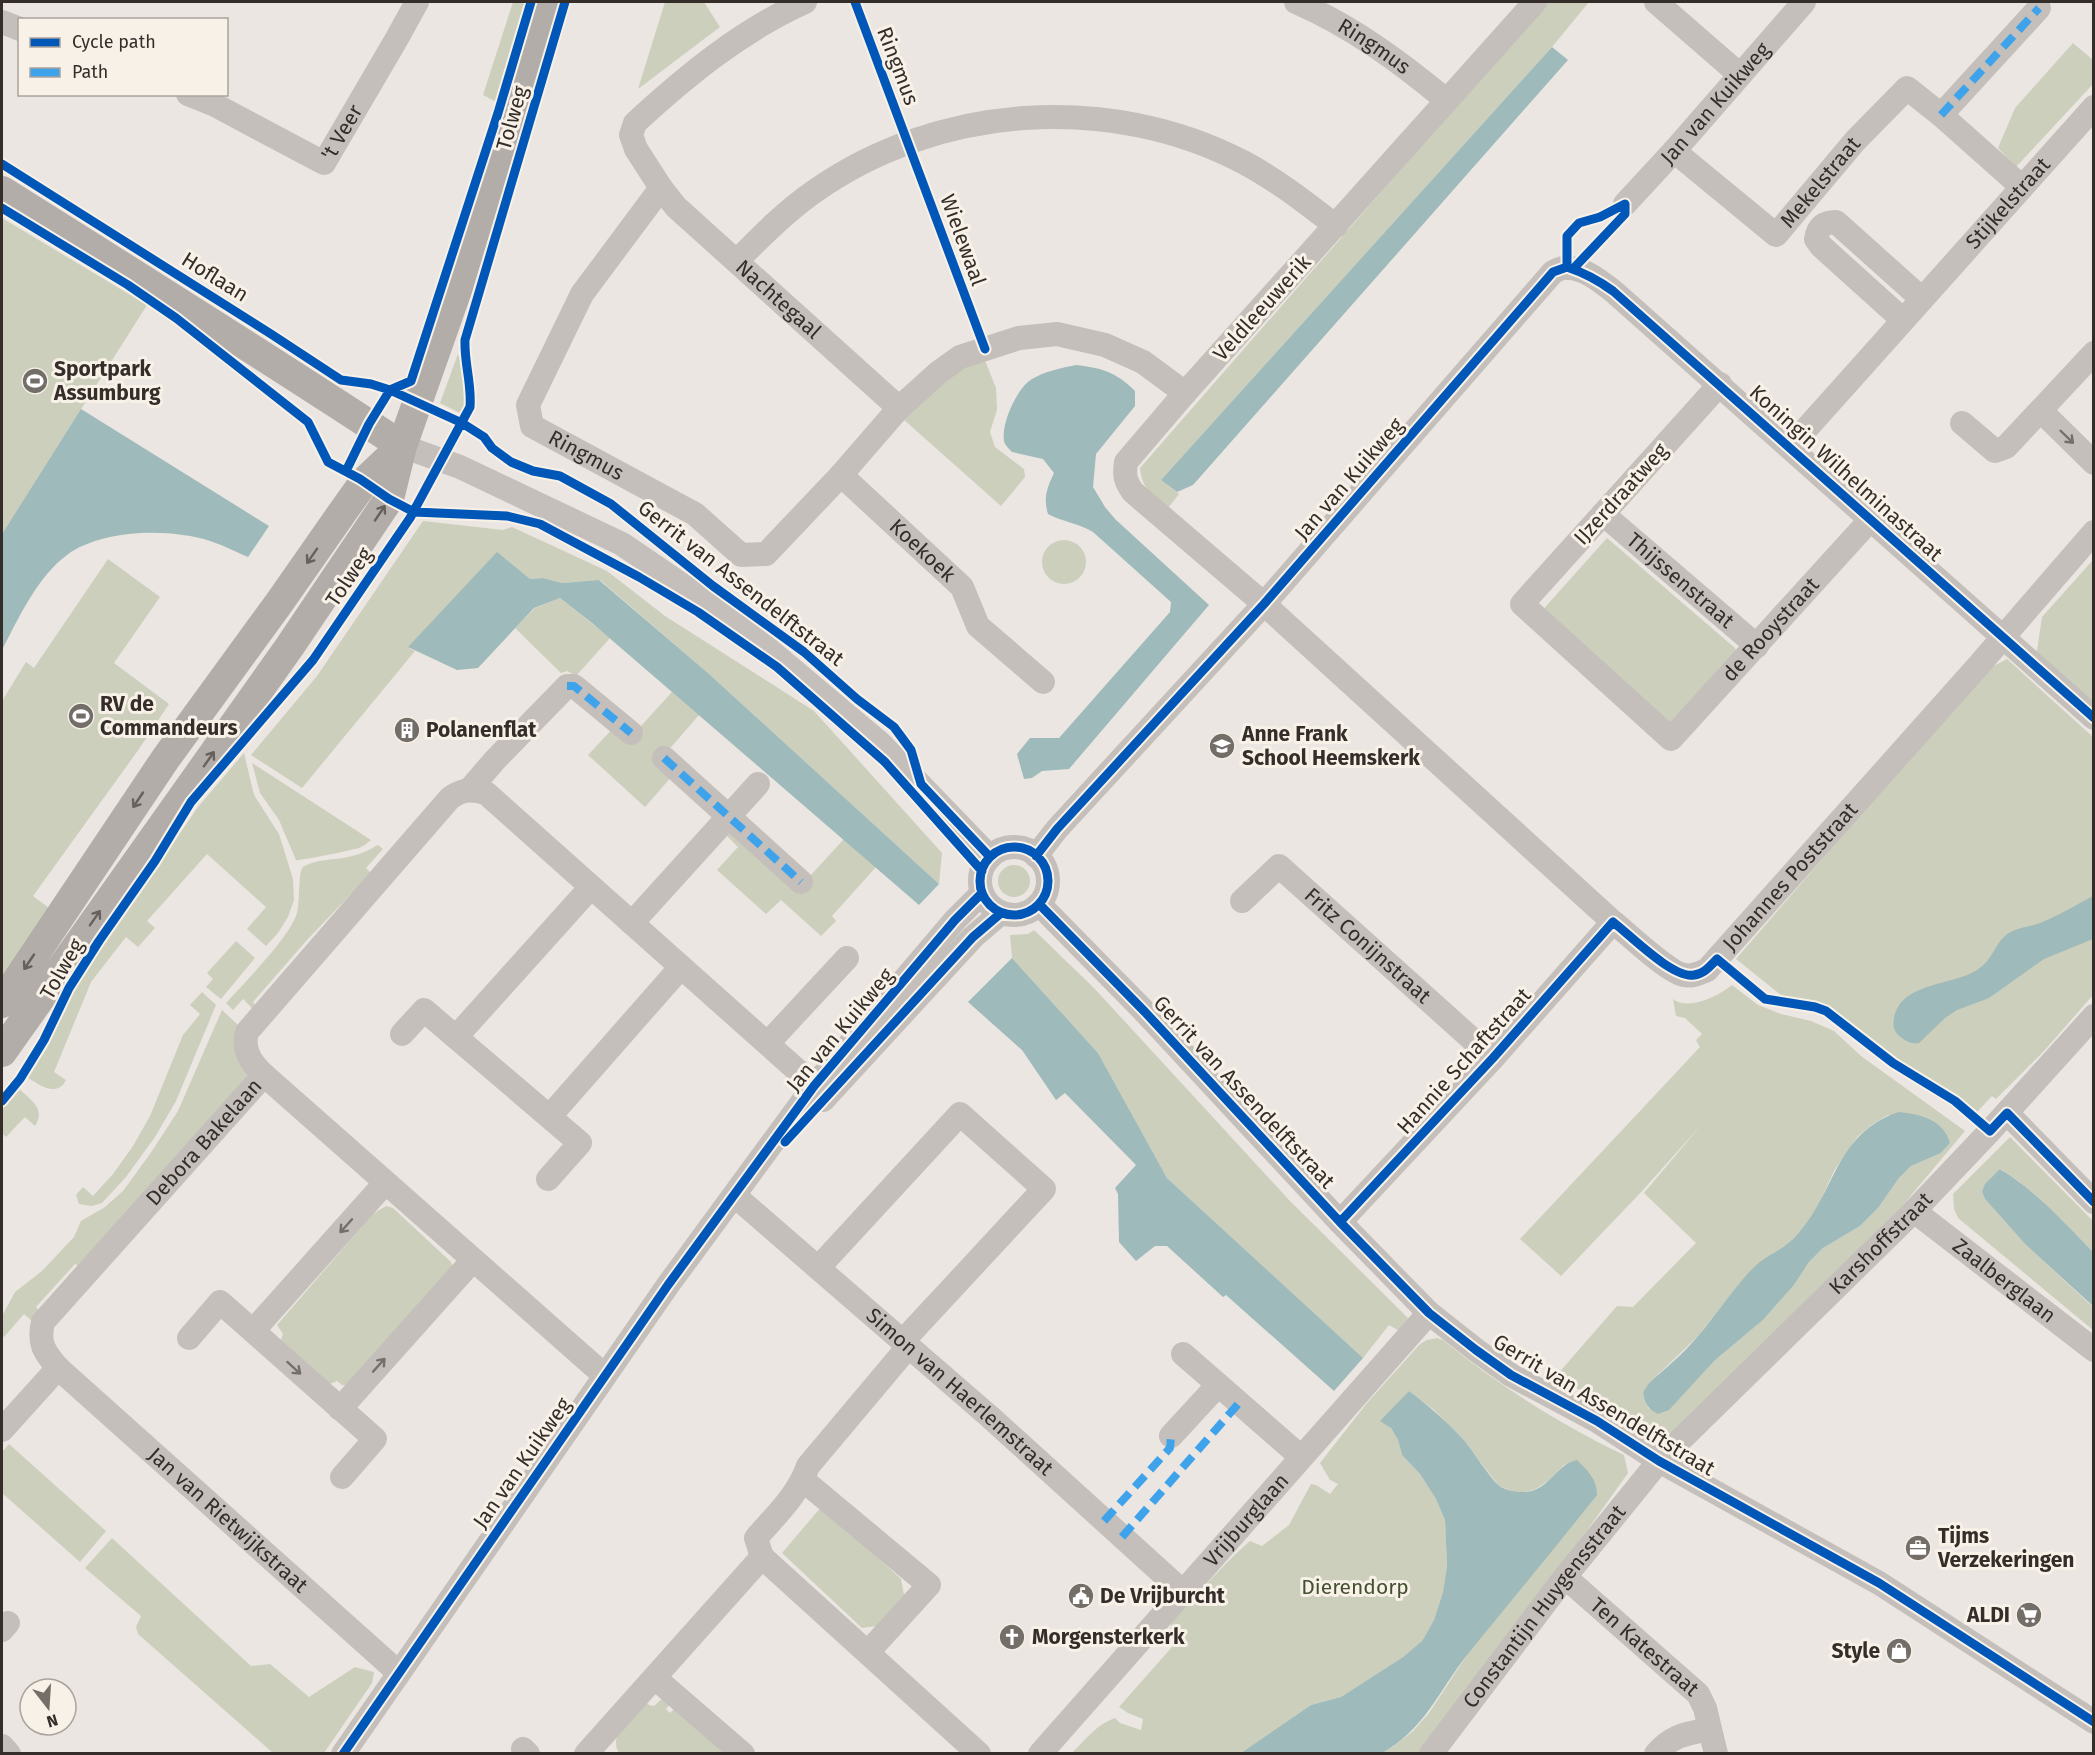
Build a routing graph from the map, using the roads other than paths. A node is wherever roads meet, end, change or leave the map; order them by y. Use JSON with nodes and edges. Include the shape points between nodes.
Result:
{"nodes":[{"id":1,"x":417,"y":2,"type":"edge"},
{"id":2,"x":545,"y":2,"type":"edge"},
{"id":3,"x":806,"y":2,"type":"edge"},
{"id":4,"x":1296,"y":2,"type":"edge"},
{"id":5,"x":1535,"y":2,"type":"edge"},
{"id":6,"x":1656,"y":2,"type":"edge"},
{"id":7,"x":1804,"y":2,"type":"edge"},
{"id":8,"x":2039,"y":8,"type":"dead end"},
{"id":9,"x":2,"y":22,"type":"edge"},
{"id":10,"x":18,"y":28,"type":"edge"},
{"id":11,"x":1740,"y":75,"type":"junction"},
{"id":12,"x":193,"y":96,"type":"edge"},
{"id":13,"x":1446,"y":100,"type":"junction"},
{"id":14,"x":2094,"y":107,"type":"edge"},
{"id":15,"x":1941,"y":115,"type":"junction"},
{"id":16,"x":1674,"y":151,"type":"junction"},
{"id":17,"x":661,"y":188,"type":"junction"},
{"id":18,"x":2022,"y":188,"type":"junction"},
{"id":19,"x":2,"y":191,"type":"edge"},
{"id":20,"x":1625,"y":204,"type":"dead end"},
{"id":21,"x":1336,"y":226,"type":"junction"},
{"id":22,"x":737,"y":261,"type":"junction"},
{"id":23,"x":1567,"y":267,"type":"joint"},
{"id":24,"x":1922,"y":300,"type":"junction"},
{"id":25,"x":1903,"y":320,"type":"junction"},
{"id":26,"x":2094,"y":353,"type":"edge"},
{"id":27,"x":1720,"y":384,"type":"junction"},
{"id":28,"x":1185,"y":393,"type":"junction"},
{"id":29,"x":899,"y":408,"type":"junction"},
{"id":30,"x":2041,"y":411,"type":"junction"},
{"id":31,"x":1962,"y":423,"type":"dead end"},
{"id":32,"x":402,"y":446,"type":"junction"},
{"id":33,"x":1790,"y":447,"type":"junction"},
{"id":34,"x":2094,"y":463,"type":"edge"},
{"id":35,"x":841,"y":475,"type":"junction"},
{"id":36,"x":1603,"y":514,"type":"junction"},
{"id":37,"x":1871,"y":519,"type":"junction"},
{"id":38,"x":2094,"y":532,"type":"edge"},
{"id":39,"x":1264,"y":604,"type":"junction"},
{"id":40,"x":2003,"y":638,"type":"junction"},
{"id":41,"x":1757,"y":646,"type":"junction"},
{"id":42,"x":1043,"y":682,"type":"dead end"},
{"id":43,"x":2094,"y":718,"type":"edge"},
{"id":44,"x":631,"y":733,"type":"dead end"},
{"id":45,"x":1671,"y":739,"type":"joint"},
{"id":46,"x":664,"y":758,"type":"dead end"},
{"id":47,"x":758,"y":784,"type":"dead end"},
{"id":48,"x":460,"y":794,"type":"junction"},
{"id":49,"x":729,"y":816,"type":"junction"},
{"id":50,"x":1036,"y":856,"type":"junction"},
{"id":51,"x":990,"y":857,"type":"junction"},
{"id":52,"x":801,"y":882,"type":"dead end"},
{"id":53,"x":591,"y":887,"type":"junction"},
{"id":54,"x":982,"y":893,"type":"junction"},
{"id":55,"x":1242,"y":901,"type":"dead end"},
{"id":56,"x":1039,"y":904,"type":"junction"},
{"id":57,"x":1000,"y":913,"type":"junction"},
{"id":58,"x":1612,"y":922,"type":"junction"},
{"id":59,"x":632,"y":923,"type":"junction"},
{"id":60,"x":847,"y":958,"type":"dead end"},
{"id":61,"x":681,"y":967,"type":"junction"},
{"id":62,"x":2,"y":1003,"type":"edge"},
{"id":63,"x":2094,"y":1016,"type":"edge"},
{"id":64,"x":402,"y":1034,"type":"dead end"},
{"id":65,"x":456,"y":1037,"type":"junction"},
{"id":66,"x":768,"y":1043,"type":"junction"},
{"id":67,"x":2,"y":1052,"type":"edge"},
{"id":68,"x":1493,"y":1058,"type":"junction"},
{"id":69,"x":264,"y":1075,"type":"junction"},
{"id":70,"x":820,"y":1091,"type":"junction"},
{"id":71,"x":2007,"y":1113,"type":"junction"},
{"id":72,"x":550,"y":1116,"type":"junction"},
{"id":73,"x":548,"y":1179,"type":"dead end"},
{"id":74,"x":385,"y":1183,"type":"junction"},
{"id":75,"x":735,"y":1196,"type":"junction"},
{"id":76,"x":2094,"y":1202,"type":"edge"},
{"id":77,"x":1914,"y":1211,"type":"junction"},
{"id":78,"x":1340,"y":1222,"type":"junction"},
{"id":79,"x":473,"y":1260,"type":"junction"},
{"id":80,"x":818,"y":1268,"type":"junction"},
{"id":81,"x":1429,"y":1312,"type":"junction"},
{"id":82,"x":254,"y":1331,"type":"junction"},
{"id":83,"x":189,"y":1338,"type":"dead end"},
{"id":84,"x":905,"y":1344,"type":"junction"},
{"id":85,"x":2094,"y":1350,"type":"edge"},
{"id":86,"x":1183,"y":1354,"type":"dead end"},
{"id":87,"x":58,"y":1368,"type":"junction"},
{"id":88,"x":604,"y":1376,"type":"junction"},
{"id":89,"x":1218,"y":1385,"type":"junction"},
{"id":90,"x":340,"y":1409,"type":"junction"},
{"id":91,"x":2,"y":1430,"type":"edge"},
{"id":92,"x":1171,"y":1436,"type":"dead end"},
{"id":93,"x":1301,"y":1457,"type":"junction"},
{"id":94,"x":1659,"y":1461,"type":"junction"},
{"id":95,"x":342,"y":1477,"type":"dead end"},
{"id":96,"x":803,"y":1480,"type":"junction"},
{"id":97,"x":762,"y":1557,"type":"junction"},
{"id":98,"x":1565,"y":1577,"type":"junction"},
{"id":99,"x":1182,"y":1591,"type":"junction"},
{"id":100,"x":869,"y":1651,"type":"junction"},
{"id":101,"x":399,"y":1673,"type":"junction"},
{"id":102,"x":655,"y":1678,"type":"junction"},
{"id":103,"x":2090,"y":1712,"type":"edge"},
{"id":104,"x":1709,"y":1729,"type":"junction"},
{"id":105,"x":2,"y":1746,"type":"edge"},
{"id":106,"x":596,"y":1750,"type":"edge"},
{"id":107,"x":9,"y":1754,"type":"edge"},
{"id":108,"x":343,"y":1754,"type":"edge"},
{"id":109,"x":743,"y":1754,"type":"edge"},
{"id":110,"x":979,"y":1754,"type":"edge"},
{"id":111,"x":1040,"y":1754,"type":"edge"},
{"id":112,"x":1431,"y":1754,"type":"edge"},
{"id":113,"x":1656,"y":1754,"type":"edge"},
{"id":114,"x":1716,"y":1754,"type":"edge"}],
"edges":[{"from":1,"to":12,"type":"street","name":"'t Veer","via":[[324,163]]},
{"from":2,"to":32,"type":"main road","name":"Tolweg","via":[[456,290]]},
{"from":3,"to":17,"type":"street","via":[[756,28],[701,65],[635,123],[631,135],[636,149]]},
{"from":4,"to":13,"type":"street","name":"Ringmus","via":[[1361,36]]},
{"from":5,"to":13,"type":"street","name":"Veldleeuwerik"},
{"from":6,"to":11,"type":"street"},
{"from":7,"to":11,"type":"street","name":"Jan van Kuikweg"},
{"from":8,"to":15,"type":"street"},
{"from":9,"to":10,"type":"street"},
{"from":11,"to":16,"type":"street","name":"Jan van Kuikweg"},
{"from":13,"to":21,"type":"street","name":"Veldleeuwerik"},
{"from":14,"to":18,"type":"street","name":"Stijkelstraat"},
{"from":15,"to":16,"type":"street","name":"Mekelstraat","via":[[1907,88],[1855,141],[1776,235]]},
{"from":15,"to":18,"type":"street"},
{"from":16,"to":20,"type":"street","name":"Jan van Kuikweg"},
{"from":17,"to":22,"type":"street","name":"Nachtegaal","via":[[676,207]]},
{"from":17,"to":35,"type":"street","name":"Ringmus","via":[[582,294],[528,405],[532,426],[695,514],[741,555],[766,554]]},
{"from":18,"to":24,"type":"street","name":"Stijkelstraat"},
{"from":19,"to":32,"type":"main road","name":"Hoflaan"},
{"from":21,"to":22,"type":"street","via":[[1291,191],[1242,161],[1189,139],[1134,124],[1077,117],[1020,118],[952,129],[908,142],[860,164],[790,210]]},
{"from":21,"to":28,"type":"street","name":"Veldleeuwerik"},
{"from":22,"to":29,"type":"street","name":"Nachtegaal"},
{"from":23,"to":27,"type":"street","name":"Koningin Wilhelminastraat","via":[[1597,279],[1613,291]]},
{"from":23,"to":39,"type":"street","name":"Jan van Kuikweg","via":[[1553,272]]},
{"from":24,"to":25,"type":"street","name":"Stijkelstraat"},
{"from":24,"to":25,"type":"street","via":[[1836,222],[1820,227],[1816,239],[1821,246]]},
{"from":25,"to":33,"type":"street","name":"Stijkelstraat"},
{"from":26,"to":30,"type":"street"},
{"from":27,"to":33,"type":"street","name":"Koningin Wilhelminastraat"},
{"from":27,"to":36,"type":"street","name":"IJzerdraatweg"},
{"from":28,"to":29,"type":"street","name":"Ringmus","via":[[1143,362],[1105,345],[1057,334],[1019,338],[960,357]]},
{"from":28,"to":39,"type":"street","name":"Veldleeuwerik","via":[[1126,462],[1126,483]]},
{"from":29,"to":35,"type":"street","name":"Ringmus"},
{"from":30,"to":31,"type":"street","via":[[2006,447],[1995,451]]},
{"from":30,"to":34,"type":"street","one_way":true},
{"from":32,"to":51,"type":"street","name":"Gerrit van Assendelftstraat","via":[[460,467],[622,544],[704,600],[880,744]]},
{"from":32,"to":62,"type":"main road","name":"Tolweg","one_way":true,"via":[[364,482],[166,758]]},
{"from":67,"to":32,"type":"main road","name":"Tolweg","one_way":true,"via":[[382,511],[389,499]]},
{"from":33,"to":37,"type":"street","name":"Koningin Wilhelminastraat"},
{"from":35,"to":42,"type":"street","name":"Koekoek","via":[[963,586],[978,626]]},
{"from":36,"to":41,"type":"street","name":"Thijssenstraat"},
{"from":36,"to":45,"type":"street","name":"IJzerdraatweg","via":[[1522,604]]},
{"from":37,"to":40,"type":"street","name":"Koningin Wilhelminastraat"},
{"from":37,"to":41,"type":"street","name":"de Rooystraat"},
{"from":38,"to":40,"type":"street","name":"Johannes Poststraat"},
{"from":39,"to":50,"type":"street","name":"Jan van Kuikweg"},
{"from":39,"to":58,"type":"street","name":"Johannes Poststraat"},
{"from":40,"to":43,"type":"street","name":"Koningin Wilhelminastraat"},
{"from":40,"to":58,"type":"street","name":"Johannes Poststraat","via":[[1707,970],[1682,975],[1670,969]]},
{"from":41,"to":45,"type":"street","name":"de Rooystraat"},
{"from":44,"to":48,"type":"street","name":"Debora Bakelaan","via":[[574,686],[567,686]]},
{"from":46,"to":49,"type":"street"},
{"from":47,"to":49,"type":"street"},
{"from":48,"to":53,"type":"street","via":[[486,793]]},
{"from":48,"to":69,"type":"street","name":"Debora Bakelaan","via":[[247,1032],[246,1050],[253,1065]]},
{"from":49,"to":52,"type":"street"},
{"from":49,"to":59,"type":"street"},
{"from":50,"to":51,"type":"street","via":[[1013,848]]},
{"from":50,"to":56,"type":"street","via":[[1048,879]]},
{"from":51,"to":54,"type":"street","via":[[982,871]]},
{"from":53,"to":59,"type":"street"},
{"from":53,"to":65,"type":"street"},
{"from":54,"to":57,"type":"street"},
{"from":54,"to":70,"type":"street","name":"Jan van Kuikweg","via":[[955,920]]},
{"from":55,"to":68,"type":"street","name":"Fritz Conijnstraat","via":[[1280,866]]},
{"from":56,"to":57,"type":"street","via":[[1028,912]]},
{"from":56,"to":78,"type":"street","name":"Gerrit van Assendelftstraat"},
{"from":57,"to":70,"type":"street","name":"Jan van Kuikweg"},
{"from":58,"to":68,"type":"street","name":"Hannie Schaftstraat"},
{"from":59,"to":61,"type":"street"},
{"from":60,"to":66,"type":"street"},
{"from":61,"to":66,"type":"street"},
{"from":61,"to":72,"type":"street"},
{"from":63,"to":71,"type":"street","name":"Karshoffstraat"},
{"from":64,"to":65,"type":"street","via":[[424,1010]]},
{"from":65,"to":72,"type":"street"},
{"from":66,"to":70,"type":"street"},
{"from":68,"to":78,"type":"street","name":"Hannie Schaftstraat"},
{"from":69,"to":74,"type":"street"},
{"from":69,"to":87,"type":"street","name":"Debora Bakelaan","via":[[43,1322],[42,1346]]},
{"from":70,"to":75,"type":"street","name":"Jan van Kuikweg"},
{"from":71,"to":76,"type":"street"},
{"from":71,"to":77,"type":"street","name":"Karshoffstraat"},
{"from":72,"to":73,"type":"street","via":[[580,1143]]},
{"from":74,"to":79,"type":"street"},
{"from":74,"to":82,"type":"street","one_way":true},
{"from":75,"to":80,"type":"street","name":"Simon van Haerlemstraat"},
{"from":75,"to":88,"type":"street","name":"Jan van Kuikweg"},
{"from":77,"to":85,"type":"street","name":"Zaalberglaan"},
{"from":77,"to":94,"type":"street","name":"Karshoffstraat"},
{"from":78,"to":81,"type":"street","name":"Gerrit van Assendelftstraat"},
{"from":79,"to":88,"type":"street"},
{"from":90,"to":79,"type":"street","one_way":true},
{"from":80,"to":84,"type":"street","name":"Simon van Haerlemstraat"},
{"from":80,"to":84,"type":"street","via":[[960,1113],[1044,1189]]},
{"from":81,"to":93,"type":"street","name":"Vrijburglaan"},
{"from":81,"to":94,"type":"street","name":"Gerrit van Assendelftstraat","via":[[1511,1375],[1597,1421]]},
{"from":82,"to":83,"type":"street","via":[[220,1302]]},
{"from":82,"to":90,"type":"street","one_way":true},
{"from":84,"to":96,"type":"street","via":[[808,1466]]},
{"from":84,"to":99,"type":"street","name":"Simon van Haerlemstraat"},
{"from":86,"to":89,"type":"street"},
{"from":87,"to":91,"type":"street"},
{"from":87,"to":101,"type":"street","name":"Jan van Rietwijkstraat"},
{"from":88,"to":101,"type":"street","name":"Jan van Kuikweg"},
{"from":89,"to":92,"type":"street"},
{"from":89,"to":93,"type":"street"},
{"from":90,"to":95,"type":"street","via":[[375,1439]]},
{"from":93,"to":99,"type":"street","name":"Vrijburglaan"},
{"from":94,"to":98,"type":"street","name":"Constantijn Huygensstraat"},
{"from":94,"to":103,"type":"street","name":"Gerrit van Assendelftstraat","via":[[1879,1583]]},
{"from":96,"to":97,"type":"street","via":[[756,1538]]},
{"from":96,"to":100,"type":"street","via":[[928,1585]]},
{"from":97,"to":100,"type":"street"},
{"from":97,"to":102,"type":"street"},
{"from":98,"to":104,"type":"street","name":"Ten Katestraat","via":[[1698,1694]]},
{"from":98,"to":112,"type":"street","name":"Constantijn Huygensstraat"},
{"from":99,"to":111,"type":"street","name":"Vrijburglaan"},
{"from":100,"to":110,"type":"street"},
{"from":101,"to":108,"type":"street","name":"Jan van Kuikweg"},
{"from":102,"to":106,"type":"street"},
{"from":102,"to":109,"type":"street"},
{"from":104,"to":113,"type":"street","via":[[1676,1736]]},
{"from":104,"to":114,"type":"street","name":"Ten Katestraat"},
{"from":105,"to":107,"type":"street"}]}
